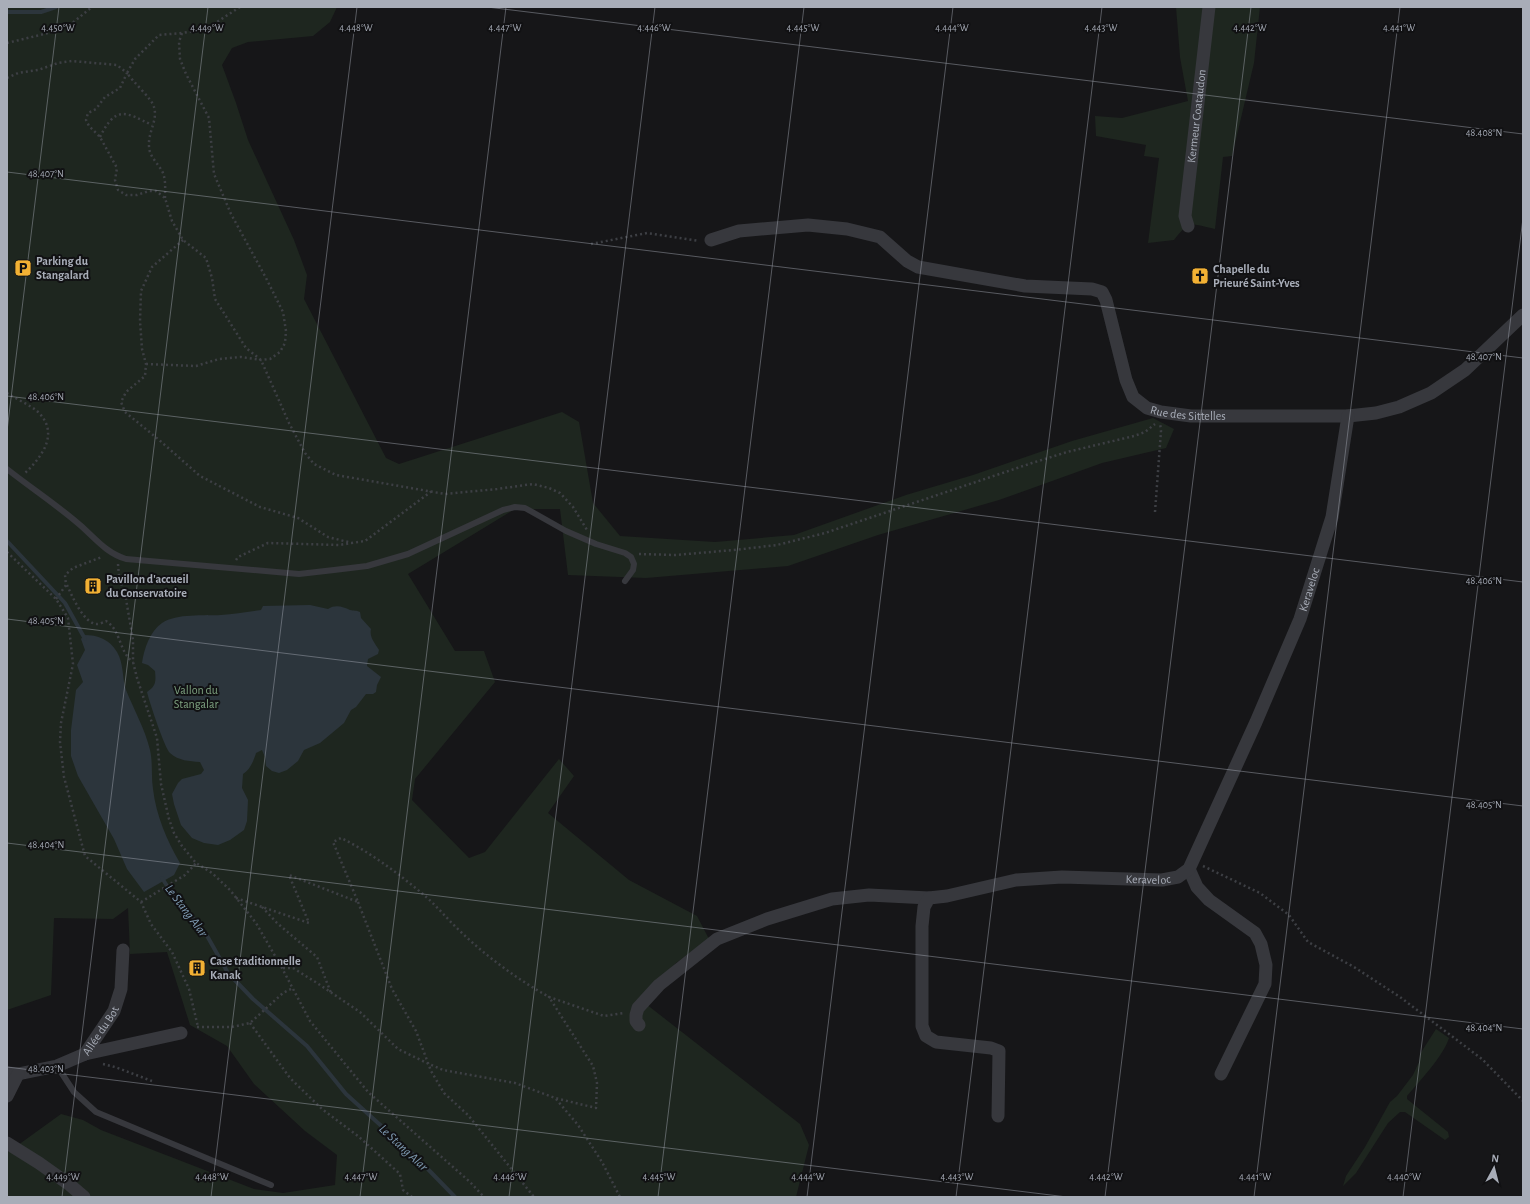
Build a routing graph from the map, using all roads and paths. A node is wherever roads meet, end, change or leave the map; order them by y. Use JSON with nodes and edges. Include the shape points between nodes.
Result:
{"nodes":[{"id":1,"x":92,"y":7,"type":"edge"},
{"id":2,"x":240,"y":7,"type":"edge"},
{"id":3,"x":1209,"y":7,"type":"edge"},
{"id":4,"x":182,"y":33,"type":"junction"},
{"id":5,"x":7,"y":43,"type":"edge"},
{"id":6,"x":127,"y":73,"type":"junction"},
{"id":7,"x":7,"y":78,"type":"edge"},
{"id":8,"x":152,"y":125,"type":"junction"},
{"id":9,"x":100,"y":137,"type":"junction"},
{"id":10,"x":165,"y":198,"type":"junction"},
{"id":11,"x":1188,"y":226,"type":"dead end"},
{"id":12,"x":183,"y":240,"type":"junction"},
{"id":13,"x":711,"y":240,"type":"joint"},
{"id":14,"x":591,"y":244,"type":"dead end"},
{"id":15,"x":1523,"y":315,"type":"edge"},
{"id":16,"x":260,"y":360,"type":"junction"},
{"id":17,"x":146,"y":364,"type":"junction"},
{"id":18,"x":7,"y":393,"type":"edge"},
{"id":19,"x":1348,"y":416,"type":"junction"},
{"id":20,"x":34,"y":464,"type":"dead end"},
{"id":21,"x":7,"y":469,"type":"edge"},
{"id":22,"x":432,"y":491,"type":"junction"},
{"id":23,"x":1156,"y":512,"type":"dead end"},
{"id":24,"x":352,"y":543,"type":"junction"},
{"id":25,"x":596,"y":544,"type":"junction"},
{"id":26,"x":7,"y":552,"type":"edge"},
{"id":27,"x":624,"y":553,"type":"junction"},
{"id":28,"x":117,"y":556,"type":"junction"},
{"id":29,"x":230,"y":569,"type":"junction"},
{"id":30,"x":625,"y":581,"type":"dead end"},
{"id":31,"x":66,"y":585,"type":"junction"},
{"id":32,"x":56,"y":599,"type":"junction"},
{"id":33,"x":133,"y":662,"type":"junction"},
{"id":34,"x":196,"y":863,"type":"junction"},
{"id":35,"x":1191,"y":865,"type":"junction"},
{"id":36,"x":236,"y":898,"type":"junction"},
{"id":37,"x":929,"y":898,"type":"junction"},
{"id":38,"x":141,"y":902,"type":"junction"},
{"id":39,"x":358,"y":902,"type":"junction"},
{"id":40,"x":262,"y":906,"type":"junction"},
{"id":41,"x":123,"y":950,"type":"dead end"},
{"id":42,"x":282,"y":968,"type":"junction"},
{"id":43,"x":293,"y":988,"type":"junction"},
{"id":44,"x":331,"y":993,"type":"junction"},
{"id":45,"x":549,"y":997,"type":"junction"},
{"id":46,"x":638,"y":1008,"type":"junction"},
{"id":47,"x":250,"y":1023,"type":"junction"},
{"id":48,"x":639,"y":1025,"type":"dead end"},
{"id":49,"x":198,"y":1027,"type":"junction"},
{"id":50,"x":181,"y":1033,"type":"joint"},
{"id":51,"x":85,"y":1054,"type":"junction"},
{"id":52,"x":429,"y":1064,"type":"junction"},
{"id":53,"x":57,"y":1066,"type":"junction"},
{"id":54,"x":12,"y":1073,"type":"edge"},
{"id":55,"x":1221,"y":1074,"type":"dead end"},
{"id":56,"x":152,"y":1081,"type":"dead end"},
{"id":57,"x":7,"y":1096,"type":"edge"},
{"id":58,"x":555,"y":1098,"type":"junction"},
{"id":59,"x":1523,"y":1101,"type":"edge"},
{"id":60,"x":998,"y":1116,"type":"dead end"},
{"id":61,"x":7,"y":1143,"type":"edge"},
{"id":62,"x":271,"y":1185,"type":"dead end"},
{"id":63,"x":84,"y":1197,"type":"edge"},
{"id":64,"x":412,"y":1197,"type":"edge"},
{"id":65,"x":484,"y":1197,"type":"edge"},
{"id":66,"x":534,"y":1197,"type":"edge"},
{"id":67,"x":620,"y":1197,"type":"edge"}],
"edges":[{"from":1,"to":5,"type":"path","via":[[65,29]]},
{"from":2,"to":4,"type":"path","via":[[206,28]]},
{"from":3,"to":11,"type":"street","name":"Kermeur Coataudon","via":[[1185,216]]},
{"from":4,"to":6,"type":"path","via":[[159,35],[135,59]]},
{"from":4,"to":16,"type":"path","via":[[179,42],[180,59],[209,118],[214,174],[231,214],[283,312],[285,343],[280,352],[270,359]]},
{"from":6,"to":7,"type":"path","via":[[117,65],[72,61],[18,73]]},
{"from":6,"to":8,"type":"path","via":[[154,105],[156,116]]},
{"from":6,"to":9,"type":"path","via":[[120,88],[105,97],[96,109],[88,113],[86,120],[89,126]]},
{"from":8,"to":9,"type":"path","via":[[131,114],[120,114],[107,123]]},
{"from":8,"to":10,"type":"path","via":[[149,148],[163,173]]},
{"from":9,"to":10,"type":"path","via":[[117,168],[115,180],[118,190],[126,195],[156,191]]},
{"from":10,"to":12,"type":"path","via":[[172,221]]},
{"from":12,"to":16,"type":"path","via":[[206,258],[215,299],[246,348]]},
{"from":12,"to":17,"type":"path","via":[[152,267],[141,291],[140,321]]},
{"from":13,"to":14,"type":"path","via":[[696,241],[647,233]]},
{"from":13,"to":19,"type":"street","name":"Rue des Sittelles","via":[[739,231],[808,224],[847,229],[880,237],[907,261],[918,267],[1025,286],[1092,288],[1102,292],[1106,300],[1126,380],[1133,397],[1148,408],[1191,416]]},
{"from":15,"to":19,"type":"street","name":"Rue des Sittelles","via":[[1465,370],[1431,393],[1399,407]]},
{"from":16,"to":17,"type":"path","via":[[226,358],[196,366]]},
{"from":16,"to":22,"type":"path","via":[[289,423],[314,464],[336,475]]},
{"from":17,"to":24,"type":"path","via":[[145,376],[126,392],[121,402],[125,412],[200,476],[260,506],[298,518],[328,537]]},
{"from":18,"to":20,"type":"path","via":[[37,411],[49,434],[45,448]]},
{"from":19,"to":35,"type":"street","name":"Keraveloc","via":[[1332,517],[1300,619]]},
{"from":21,"to":28,"type":"lane","via":[[80,524],[107,551]]},
{"from":22,"to":24,"type":"path","via":[[365,541]]},
{"from":22,"to":25,"type":"path","via":[[445,494],[533,484],[549,488],[560,493],[573,507]]},
{"from":23,"to":27,"type":"path","via":[[1161,431],[1159,419],[1145,432],[1066,452],[825,533],[734,550],[675,555]]},
{"from":24,"to":29,"type":"path","via":[[268,543],[238,557]]},
{"from":25,"to":27,"type":"lane"},
{"from":25,"to":29,"type":"lane","via":[[525,508],[514,507],[408,554],[367,566],[299,574]]},
{"from":26,"to":32,"type":"path"},
{"from":27,"to":30,"type":"lane","via":[[631,557],[634,564]]},
{"from":28,"to":29,"type":"lane"},
{"from":28,"to":31,"type":"path","via":[[101,557],[73,568],[65,575]]},
{"from":28,"to":33,"type":"path","via":[[133,640]]},
{"from":31,"to":32,"type":"path"},
{"from":31,"to":33,"type":"path","via":[[88,621],[97,624],[106,621],[113,625],[127,658]]},
{"from":32,"to":38,"type":"path","via":[[68,618],[73,664],[60,723],[60,742],[64,777],[84,856]]},
{"from":33,"to":34,"type":"path","via":[[158,738],[161,784],[169,819],[174,833]]},
{"from":34,"to":36,"type":"path","via":[[212,873]]},
{"from":34,"to":38,"type":"path","via":[[185,875]]},
{"from":35,"to":37,"type":"street","name":"Keraveloc","via":[[1178,877],[1162,880],[1062,877],[1016,880]]},
{"from":35,"to":55,"type":"street","via":[[1197,887],[1209,900],[1255,933],[1261,944],[1266,965],[1265,984]]},
{"from":35,"to":59,"type":"path","via":[[1260,893],[1289,915],[1308,942],[1354,967],[1400,997],[1482,1059]]},
{"from":36,"to":40,"type":"path"},
{"from":36,"to":42,"type":"path","via":[[256,923]]},
{"from":37,"to":46,"type":"street","name":"Keraveloc","via":[[869,895],[832,899],[767,918],[718,939],[659,985]]},
{"from":37,"to":60,"type":"street","via":[[924,907],[922,926],[922,1026],[926,1036],[936,1042],[999,1051]]},
{"from":38,"to":49,"type":"path","via":[[151,924],[172,952],[189,989]]},
{"from":39,"to":40,"type":"path","via":[[289,875],[309,923]]},
{"from":39,"to":45,"type":"path","via":[[333,842],[341,838],[388,867],[425,896],[496,962]]},
{"from":39,"to":52,"type":"path","via":[[392,989],[416,1031]]},
{"from":40,"to":44,"type":"path","via":[[276,922],[317,956]]},
{"from":41,"to":51,"type":"street","name":"Allée du Bot","via":[[121,989],[114,1011]]},
{"from":42,"to":43,"type":"path"},
{"from":42,"to":44,"type":"path","via":[[293,968]]},
{"from":43,"to":47,"type":"path","via":[[283,993]]},
{"from":43,"to":65,"type":"path","via":[[310,1021],[368,1092]]},
{"from":44,"to":52,"type":"path","via":[[360,1012],[398,1049]]},
{"from":45,"to":46,"type":"path","via":[[604,1016],[630,1012]]},
{"from":45,"to":58,"type":"path","via":[[593,1066],[597,1082],[596,1108]]},
{"from":46,"to":48,"type":"street","via":[[636,1021]]},
{"from":47,"to":49,"type":"path","via":[[232,1027]]},
{"from":47,"to":64,"type":"path","via":[[290,1078],[322,1109],[358,1136],[400,1174],[403,1190]]},
{"from":49,"to":50,"type":"path"},
{"from":50,"to":51,"type":"street"},
{"from":51,"to":53,"type":"street","name":"Allée du Bot"},
{"from":51,"to":56,"type":"path","via":[[103,1064]]},
{"from":52,"to":58,"type":"path","via":[[443,1070],[515,1083]]},
{"from":52,"to":66,"type":"path","via":[[444,1093],[468,1115]]},
{"from":53,"to":54,"type":"street","name":"Allée du Bot"},
{"from":53,"to":62,"type":"lane","via":[[74,1092],[96,1112]]},
{"from":54,"to":57,"type":"street"},
{"from":58,"to":67,"type":"path","via":[[578,1125],[602,1162]]},
{"from":61,"to":63,"type":"street","via":[[39,1162]]}]}
